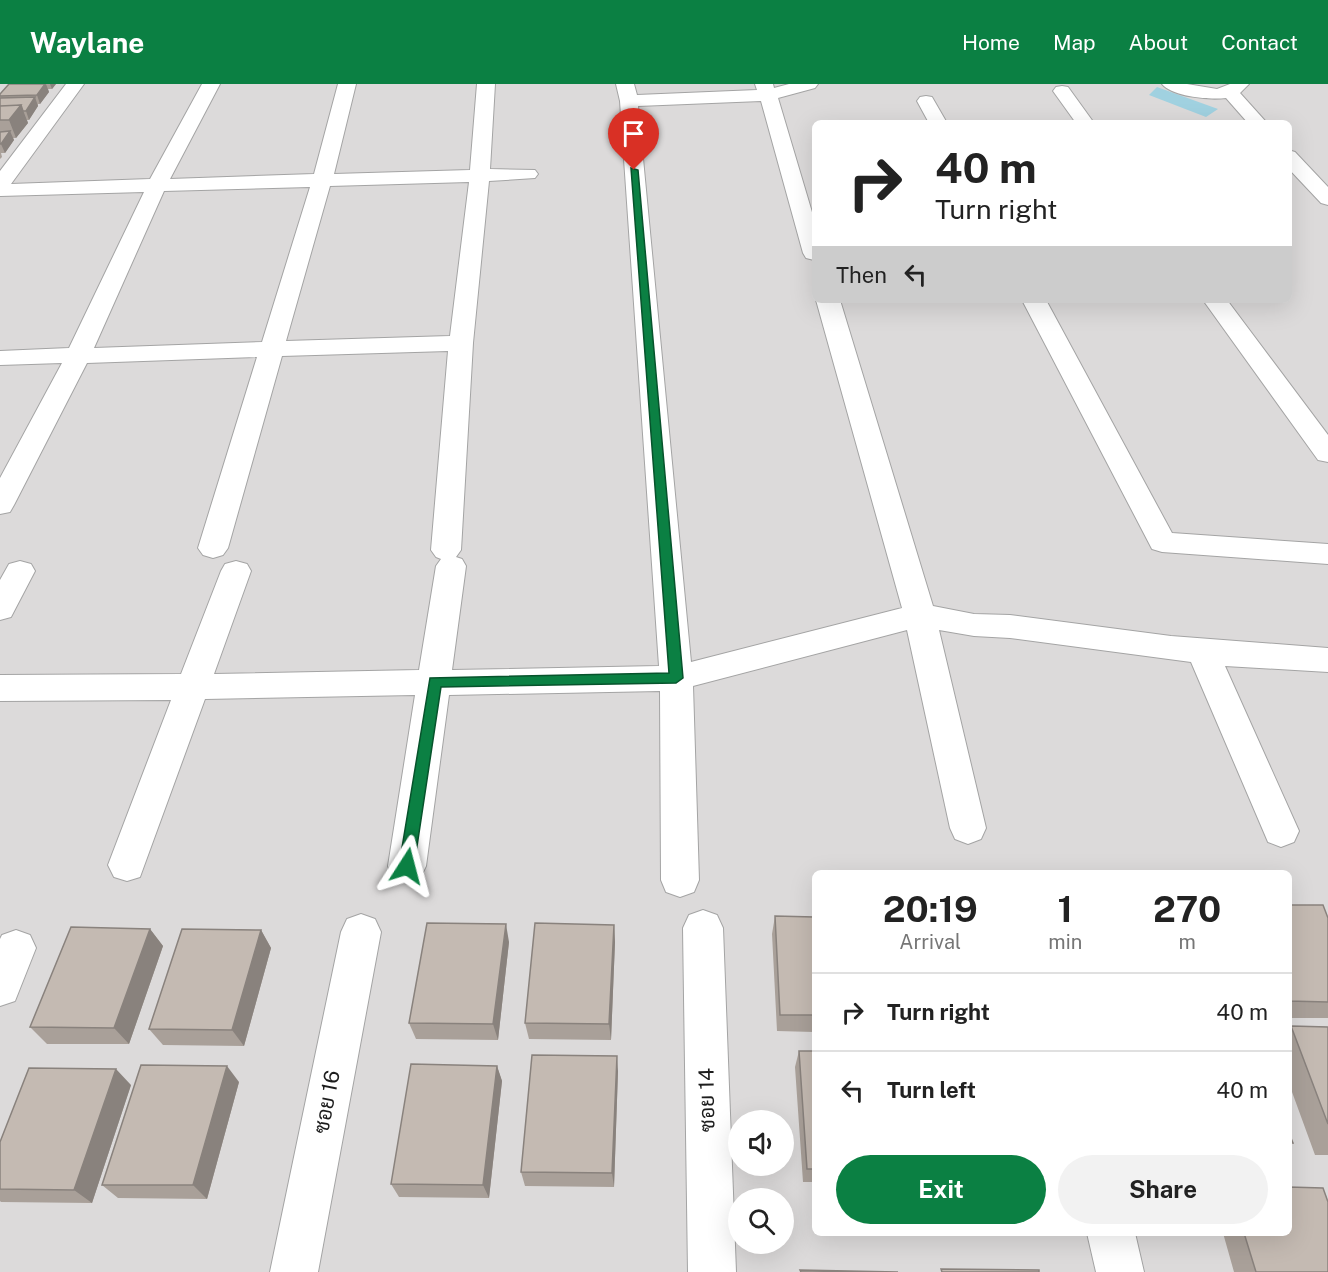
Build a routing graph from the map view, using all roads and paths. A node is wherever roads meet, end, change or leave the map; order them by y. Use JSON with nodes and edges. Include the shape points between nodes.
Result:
{"nodes":[{"id":1,"x":75,"y":84,"type":"edge"},
{"id":2,"x":211,"y":84,"type":"edge"},
{"id":3,"x":347,"y":84,"type":"edge"},
{"id":4,"x":486,"y":84,"type":"edge"},
{"id":5,"x":809,"y":84,"type":"edge"},
{"id":6,"x":1171,"y":84,"type":"edge"},
{"id":7,"x":1235,"y":88,"type":"edge"},
{"id":8,"x":766,"y":90,"type":"edge"},
{"id":9,"x":1062,"y":91,"type":"dead end"},
{"id":10,"x":627,"y":92,"type":"edge"},
{"id":11,"x":926,"y":101,"type":"dead end"},
{"id":12,"x":936,"y":120,"type":"edge"},
{"id":13,"x":1083,"y":120,"type":"edge"},
{"id":14,"x":1256,"y":120,"type":"edge"},
{"id":15,"x":1292,"y":160,"type":"edge"},
{"id":16,"x":528,"y":174,"type":"dead end"},
{"id":17,"x":480,"y":175,"type":"junction"},
{"id":18,"x":322,"y":180,"type":"junction"},
{"id":19,"x":0,"y":185,"type":"edge"},
{"id":20,"x":158,"y":185,"type":"junction"},
{"id":21,"x":0,"y":190,"type":"edge"},
{"id":22,"x":1328,"y":200,"type":"edge"},
{"id":23,"x":812,"y":247,"type":"edge"},
{"id":24,"x":829,"y":303,"type":"edge"},
{"id":25,"x":1036,"y":303,"type":"edge"},
{"id":26,"x":1217,"y":303,"type":"edge"},
{"id":27,"x":460,"y":343,"type":"junction"},
{"id":28,"x":272,"y":349,"type":"junction"},
{"id":29,"x":78,"y":356,"type":"junction"},
{"id":30,"x":0,"y":358,"type":"edge"},
{"id":31,"x":1328,"y":454,"type":"edge"},
{"id":32,"x":0,"y":505,"type":"edge"},
{"id":33,"x":1328,"y":554,"type":"edge"},
{"id":34,"x":20,"y":571,"type":"dead end"},
{"id":35,"x":0,"y":609,"type":"edge"},
{"id":36,"x":920,"y":615,"type":"junction"},
{"id":37,"x":1202,"y":650,"type":"junction"},
{"id":38,"x":1328,"y":660,"type":"edge"},
{"id":39,"x":676,"y":678,"type":"junction"},
{"id":40,"x":435,"y":682,"type":"junction"},
{"id":41,"x":194,"y":687,"type":"junction"},
{"id":42,"x":0,"y":688,"type":"edge"},
{"id":43,"x":968,"y":828,"type":"dead end"},
{"id":44,"x":1281,"y":831,"type":"dead end"},
{"id":45,"x":127,"y":865,"type":"dead end"},
{"id":46,"x":407,"y":866,"type":"dead end"},
{"id":47,"x":680,"y":880,"type":"dead end"},
{"id":48,"x":703,"y":928,"type":"dead end"},
{"id":49,"x":361,"y":932,"type":"dead end"},
{"id":50,"x":16,"y":948,"type":"dead end"},
{"id":51,"x":0,"y":987,"type":"edge"},
{"id":52,"x":1112,"y":1236,"type":"edge"},
{"id":53,"x":294,"y":1272,"type":"edge"},
{"id":54,"x":712,"y":1272,"type":"edge"},
{"id":55,"x":1120,"y":1272,"type":"edge"}],
"edges":[{"from":1,"to":19,"type":"street"},
{"from":2,"to":20,"type":"street"},
{"from":3,"to":18,"type":"street"},
{"from":4,"to":17,"type":"street"},
{"from":5,"to":8,"type":"street"},
{"from":6,"to":7,"type":"street","via":[[1207,93]]},
{"from":7,"to":14,"type":"street"},
{"from":8,"to":10,"type":"street"},
{"from":8,"to":23,"type":"street"},
{"from":9,"to":13,"type":"street"},
{"from":10,"to":39,"type":"street"},
{"from":11,"to":12,"type":"street"},
{"from":15,"to":22,"type":"street"},
{"from":16,"to":17,"type":"street"},
{"from":17,"to":18,"type":"street"},
{"from":17,"to":27,"type":"street"},
{"from":18,"to":20,"type":"street"},
{"from":18,"to":28,"type":"street"},
{"from":20,"to":21,"type":"street"},
{"from":20,"to":29,"type":"street"},
{"from":24,"to":36,"type":"street"},
{"from":25,"to":33,"type":"street","via":[[1162,542]]},
{"from":26,"to":31,"type":"street"},
{"from":27,"to":28,"type":"street"},
{"from":27,"to":40,"type":"street","via":[[448,558]]},
{"from":28,"to":29,"type":"street"},
{"from":28,"to":41,"type":"street"},
{"from":29,"to":30,"type":"street"},
{"from":29,"to":32,"type":"street"},
{"from":34,"to":35,"type":"street"},
{"from":36,"to":37,"type":"street","via":[[975,625]]},
{"from":36,"to":39,"type":"street"},
{"from":36,"to":43,"type":"street"},
{"from":37,"to":38,"type":"street"},
{"from":37,"to":44,"type":"street"},
{"from":39,"to":40,"type":"street"},
{"from":39,"to":47,"type":"street"},
{"from":40,"to":41,"type":"street"},
{"from":40,"to":46,"type":"street"},
{"from":41,"to":42,"type":"street"},
{"from":41,"to":45,"type":"street"},
{"from":48,"to":54,"type":"street","name":"ซอย 14"},
{"from":49,"to":53,"type":"street","name":"ซอย 16"},
{"from":50,"to":51,"type":"street"},
{"from":52,"to":55,"type":"street"}]}
